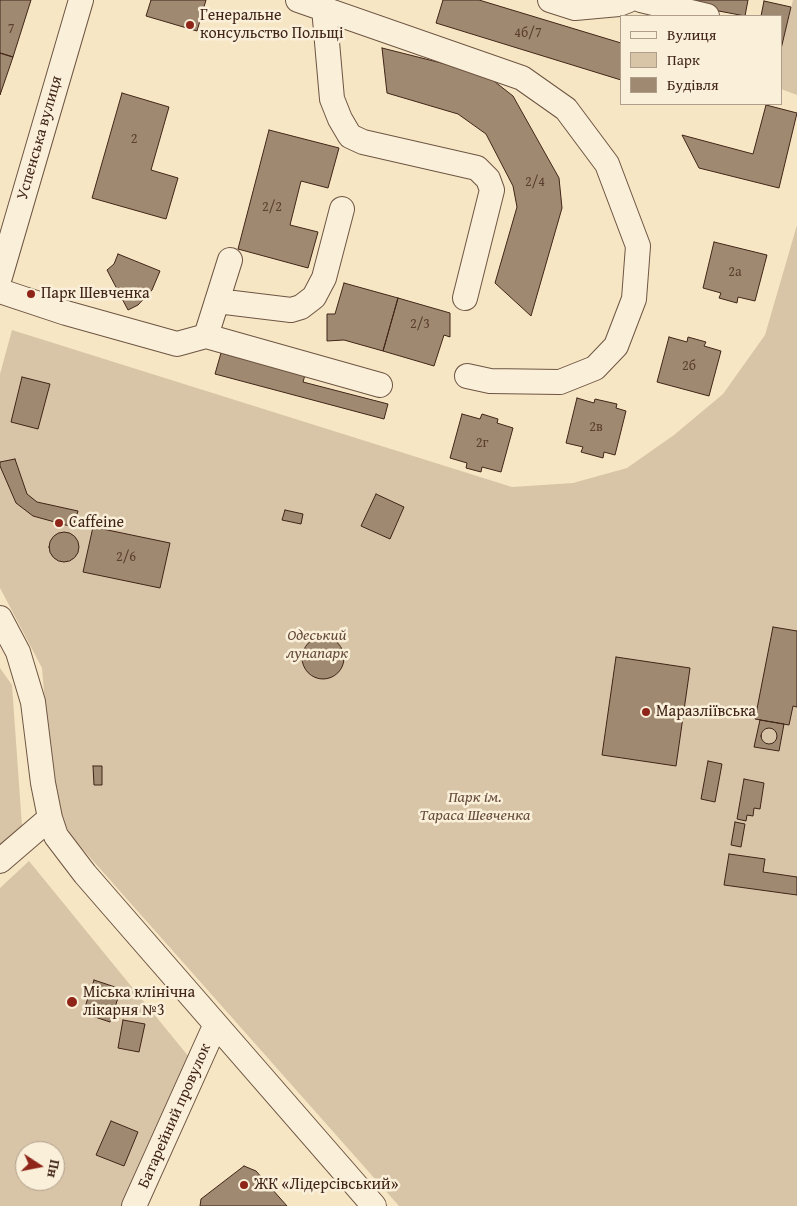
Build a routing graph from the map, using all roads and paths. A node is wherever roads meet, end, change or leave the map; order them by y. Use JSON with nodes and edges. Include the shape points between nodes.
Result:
{"nodes":[{"id":1,"x":81,"y":0,"type":"edge"},
{"id":2,"x":298,"y":0,"type":"edge"},
{"id":3,"x":550,"y":0,"type":"edge"},
{"id":4,"x":629,"y":0,"type":"edge"},
{"id":5,"x":641,"y":0,"type":"edge"},
{"id":6,"x":324,"y":8,"type":"junction"},
{"id":7,"x":703,"y":15,"type":"edge"},
{"id":8,"x":342,"y":209,"type":"dead end"},
{"id":9,"x":230,"y":260,"type":"dead end"},
{"id":10,"x":0,"y":277,"type":"edge"},
{"id":11,"x":0,"y":291,"type":"edge"},
{"id":12,"x":466,"y":298,"type":"dead end"},
{"id":13,"x":217,"y":301,"type":"junction"},
{"id":14,"x":206,"y":336,"type":"junction"},
{"id":15,"x":467,"y":376,"type":"dead end"},
{"id":16,"x":380,"y":385,"type":"dead end"},
{"id":17,"x":0,"y":618,"type":"edge"},
{"id":18,"x":50,"y":818,"type":"junction"},
{"id":19,"x":0,"y":861,"type":"edge"},
{"id":20,"x":216,"y":1026,"type":"junction"},
{"id":21,"x":134,"y":1206,"type":"edge"},
{"id":22,"x":374,"y":1206,"type":"edge"}],
"edges":[{"from":1,"to":10,"type":"street","name":"Успенська вулиця"},
{"from":2,"to":6,"type":"street"},
{"from":3,"to":4,"type":"street","via":[[575,8]]},
{"from":5,"to":7,"type":"street"},
{"from":6,"to":12,"type":"street","via":[[332,99],[350,136],[363,142],[477,168],[488,179],[492,190]]},
{"from":6,"to":15,"type":"street","via":[[522,78],[566,109],[607,164],[638,246],[634,299],[616,346],[595,368],[560,382],[490,382]]},
{"from":8,"to":13,"type":"street","via":[[324,278],[308,302],[291,310]]},
{"from":9,"to":13,"type":"street"},
{"from":11,"to":14,"type":"street","via":[[177,344]]},
{"from":13,"to":14,"type":"street"},
{"from":14,"to":16,"type":"street"},
{"from":17,"to":18,"type":"street","via":[[18,652],[34,702]]},
{"from":18,"to":19,"type":"street"},
{"from":18,"to":20,"type":"street","via":[[56,836],[73,860]]},
{"from":20,"to":21,"type":"street","name":"Батарейний провулок"},
{"from":20,"to":22,"type":"street"}]}
